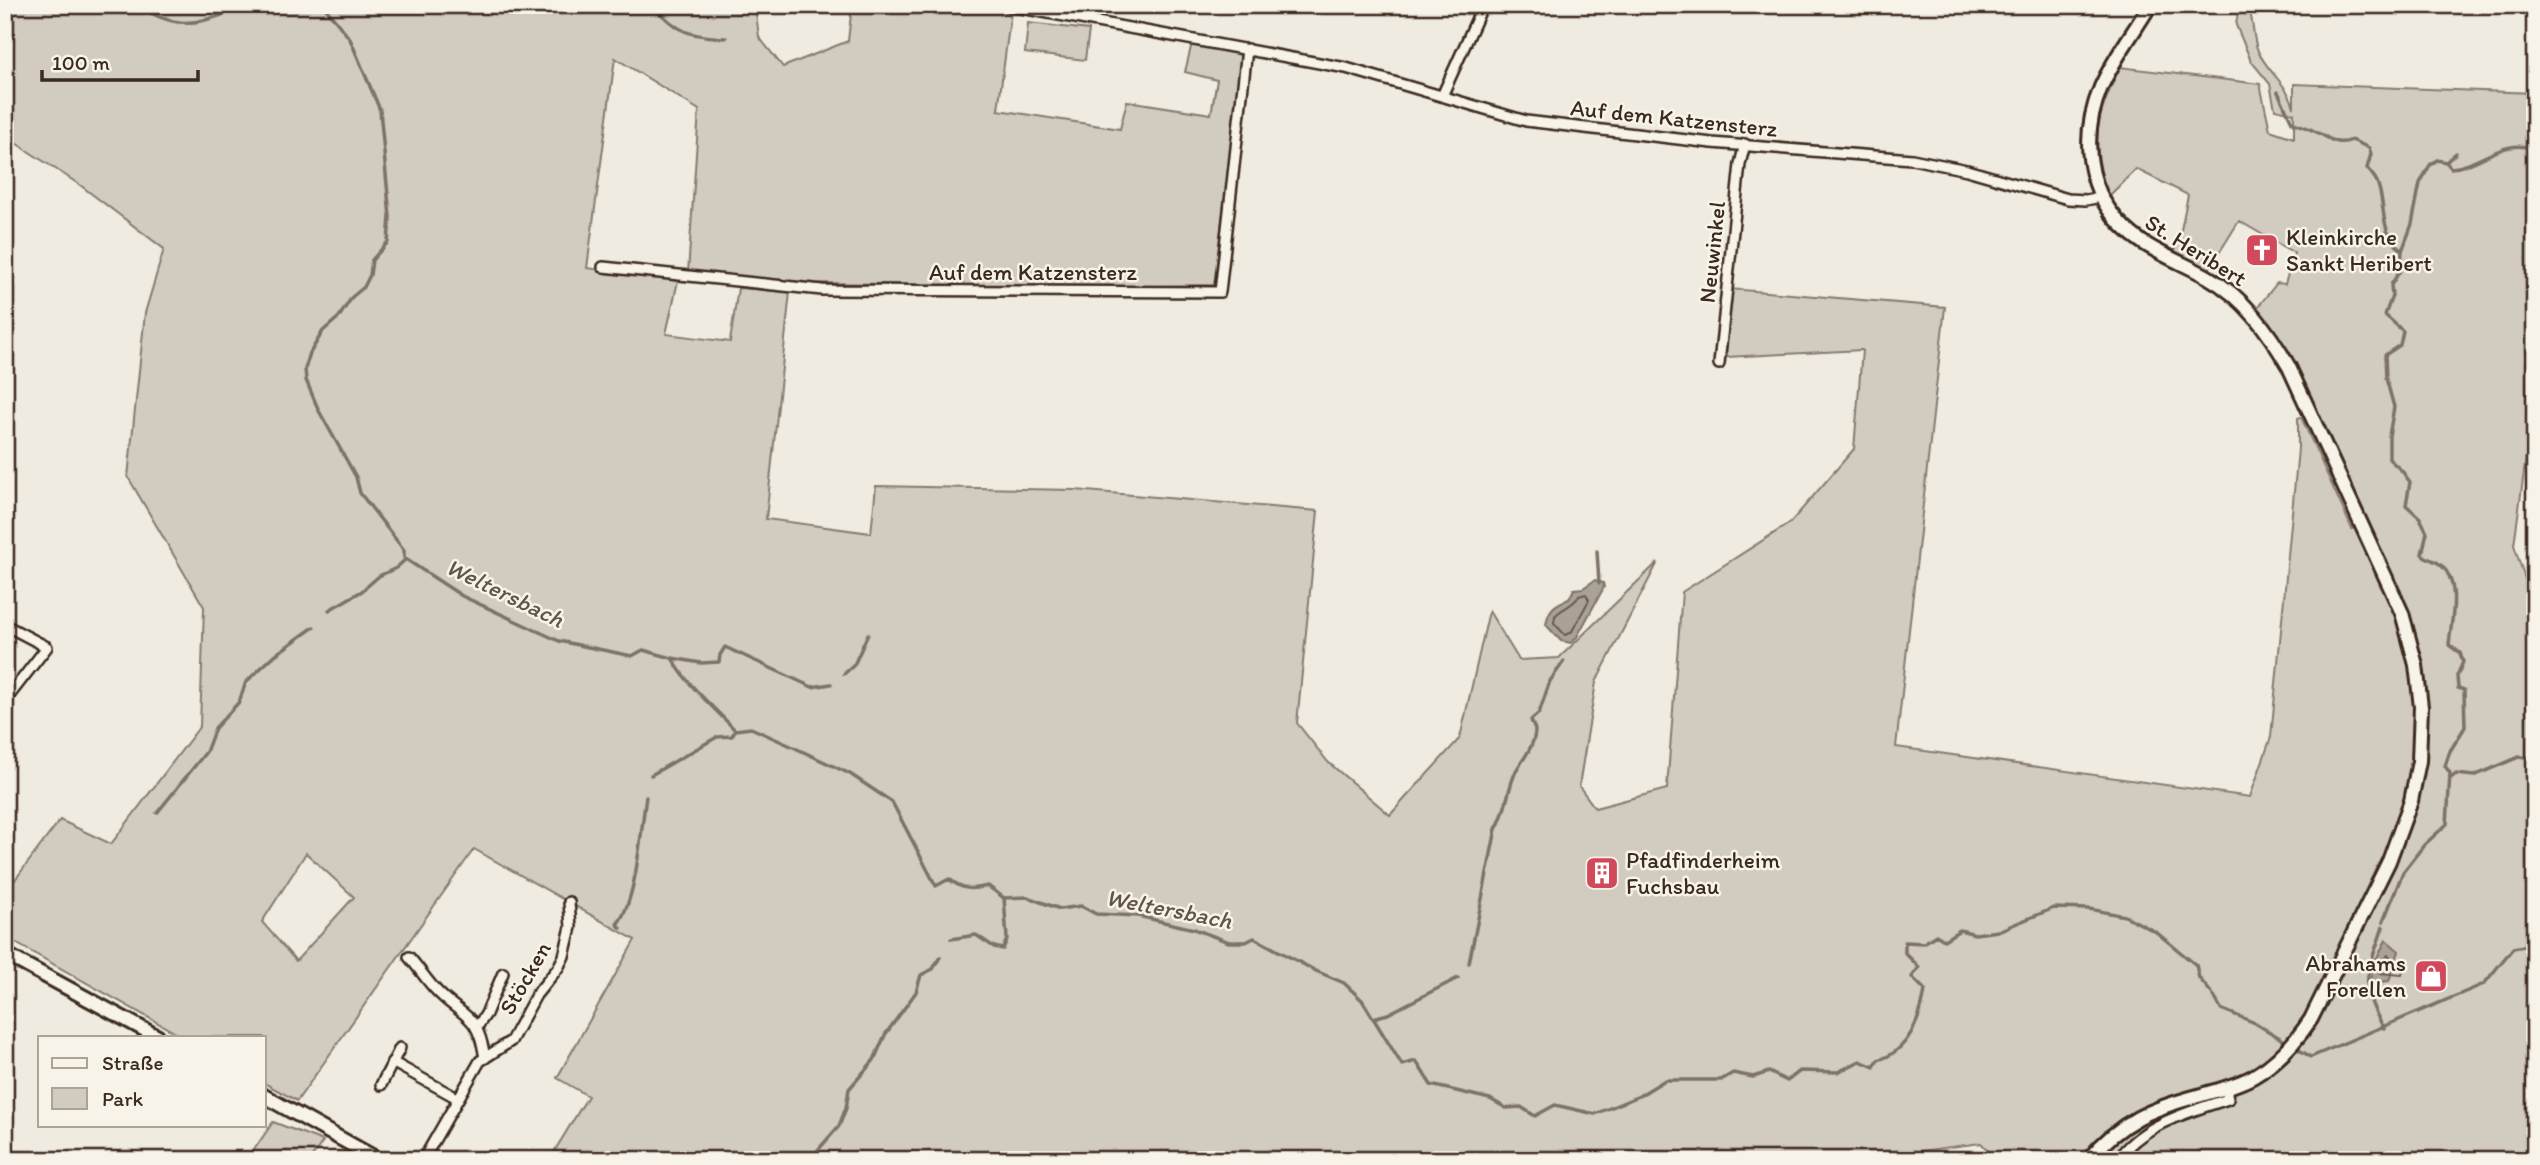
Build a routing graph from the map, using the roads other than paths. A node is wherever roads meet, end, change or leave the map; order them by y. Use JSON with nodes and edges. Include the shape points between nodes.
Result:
{"nodes":[{"id":1,"x":1005,"y":5,"type":"edge"},
{"id":2,"x":1483,"y":5,"type":"edge"},
{"id":3,"x":2150,"y":5,"type":"edge"},
{"id":4,"x":1247,"y":49,"type":"junction"},
{"id":5,"x":1442,"y":96,"type":"junction"},
{"id":6,"x":1745,"y":144,"type":"junction"},
{"id":7,"x":2101,"y":197,"type":"junction"},
{"id":8,"x":603,"y":267,"type":"dead end"},
{"id":9,"x":1719,"y":364,"type":"dead end"},
{"id":10,"x":5,"y":625,"type":"edge"},
{"id":11,"x":5,"y":701,"type":"edge"},
{"id":12,"x":569,"y":902,"type":"dead end"},
{"id":13,"x":5,"y":954,"type":"edge"},
{"id":14,"x":410,"y":957,"type":"dead end"},
{"id":15,"x":503,"y":973,"type":"dead end"},
{"id":16,"x":477,"y":1027,"type":"junction"},
{"id":17,"x":156,"y":1036,"type":"edge"},
{"id":18,"x":400,"y":1048,"type":"dead end"},
{"id":19,"x":485,"y":1058,"type":"junction"},
{"id":20,"x":393,"y":1062,"type":"junction"},
{"id":21,"x":381,"y":1084,"type":"dead end"},
{"id":22,"x":2226,"y":1088,"type":"junction"},
{"id":23,"x":266,"y":1097,"type":"edge"},
{"id":24,"x":457,"y":1098,"type":"junction"},
{"id":25,"x":379,"y":1160,"type":"edge"},
{"id":26,"x":423,"y":1160,"type":"edge"},
{"id":27,"x":2088,"y":1160,"type":"edge"},
{"id":28,"x":2117,"y":1160,"type":"edge"}],
"edges":[{"from":1,"to":4,"type":"street","name":"Auf dem Katzensterz"},
{"from":2,"to":5,"type":"street"},
{"from":3,"to":7,"type":"street","name":"St. Heribert","via":[[2094,106],[2088,150]]},
{"from":4,"to":5,"type":"street","name":"Auf dem Katzensterz","via":[[1346,68]]},
{"from":4,"to":8,"type":"street","name":"Auf dem Katzensterz","via":[[1220,292],[822,290]]},
{"from":5,"to":6,"type":"street","name":"Auf dem Katzensterz","via":[[1567,128]]},
{"from":6,"to":7,"type":"street","name":"Auf dem Katzensterz","via":[[1935,162],[2068,199]]},
{"from":6,"to":9,"type":"street","name":"Neuwinkel"},
{"from":7,"to":22,"type":"street","name":"St. Heribert","via":[[2125,229],[2142,243],[2211,279],[2249,309],[2273,339],[2311,410],[2402,613],[2416,665],[2421,734],[2411,801],[2389,861],[2297,1038],[2255,1076]]},
{"from":10,"to":11,"type":"street","via":[[47,647]]},
{"from":12,"to":19,"type":"street","name":"Stöcken","via":[[571,927],[558,968],[536,995],[511,1041]]},
{"from":13,"to":17,"type":"street"},
{"from":14,"to":16,"type":"street","name":"Stöcken","via":[[435,989]]},
{"from":15,"to":16,"type":"street","name":"Stöcken"},
{"from":16,"to":19,"type":"street","name":"Stöcken"},
{"from":18,"to":20,"type":"street"},
{"from":19,"to":24,"type":"street","name":"Stöcken"},
{"from":20,"to":21,"type":"street"},
{"from":20,"to":24,"type":"street"},
{"from":22,"to":27,"type":"street","name":"St. Heribert","via":[[2140,1116],[2119,1128]]},
{"from":22,"to":28,"type":"street","via":[[2228,1099],[2180,1114],[2141,1136]]},
{"from":23,"to":25,"type":"street"},
{"from":24,"to":26,"type":"street","name":"Stöcken"}]}
